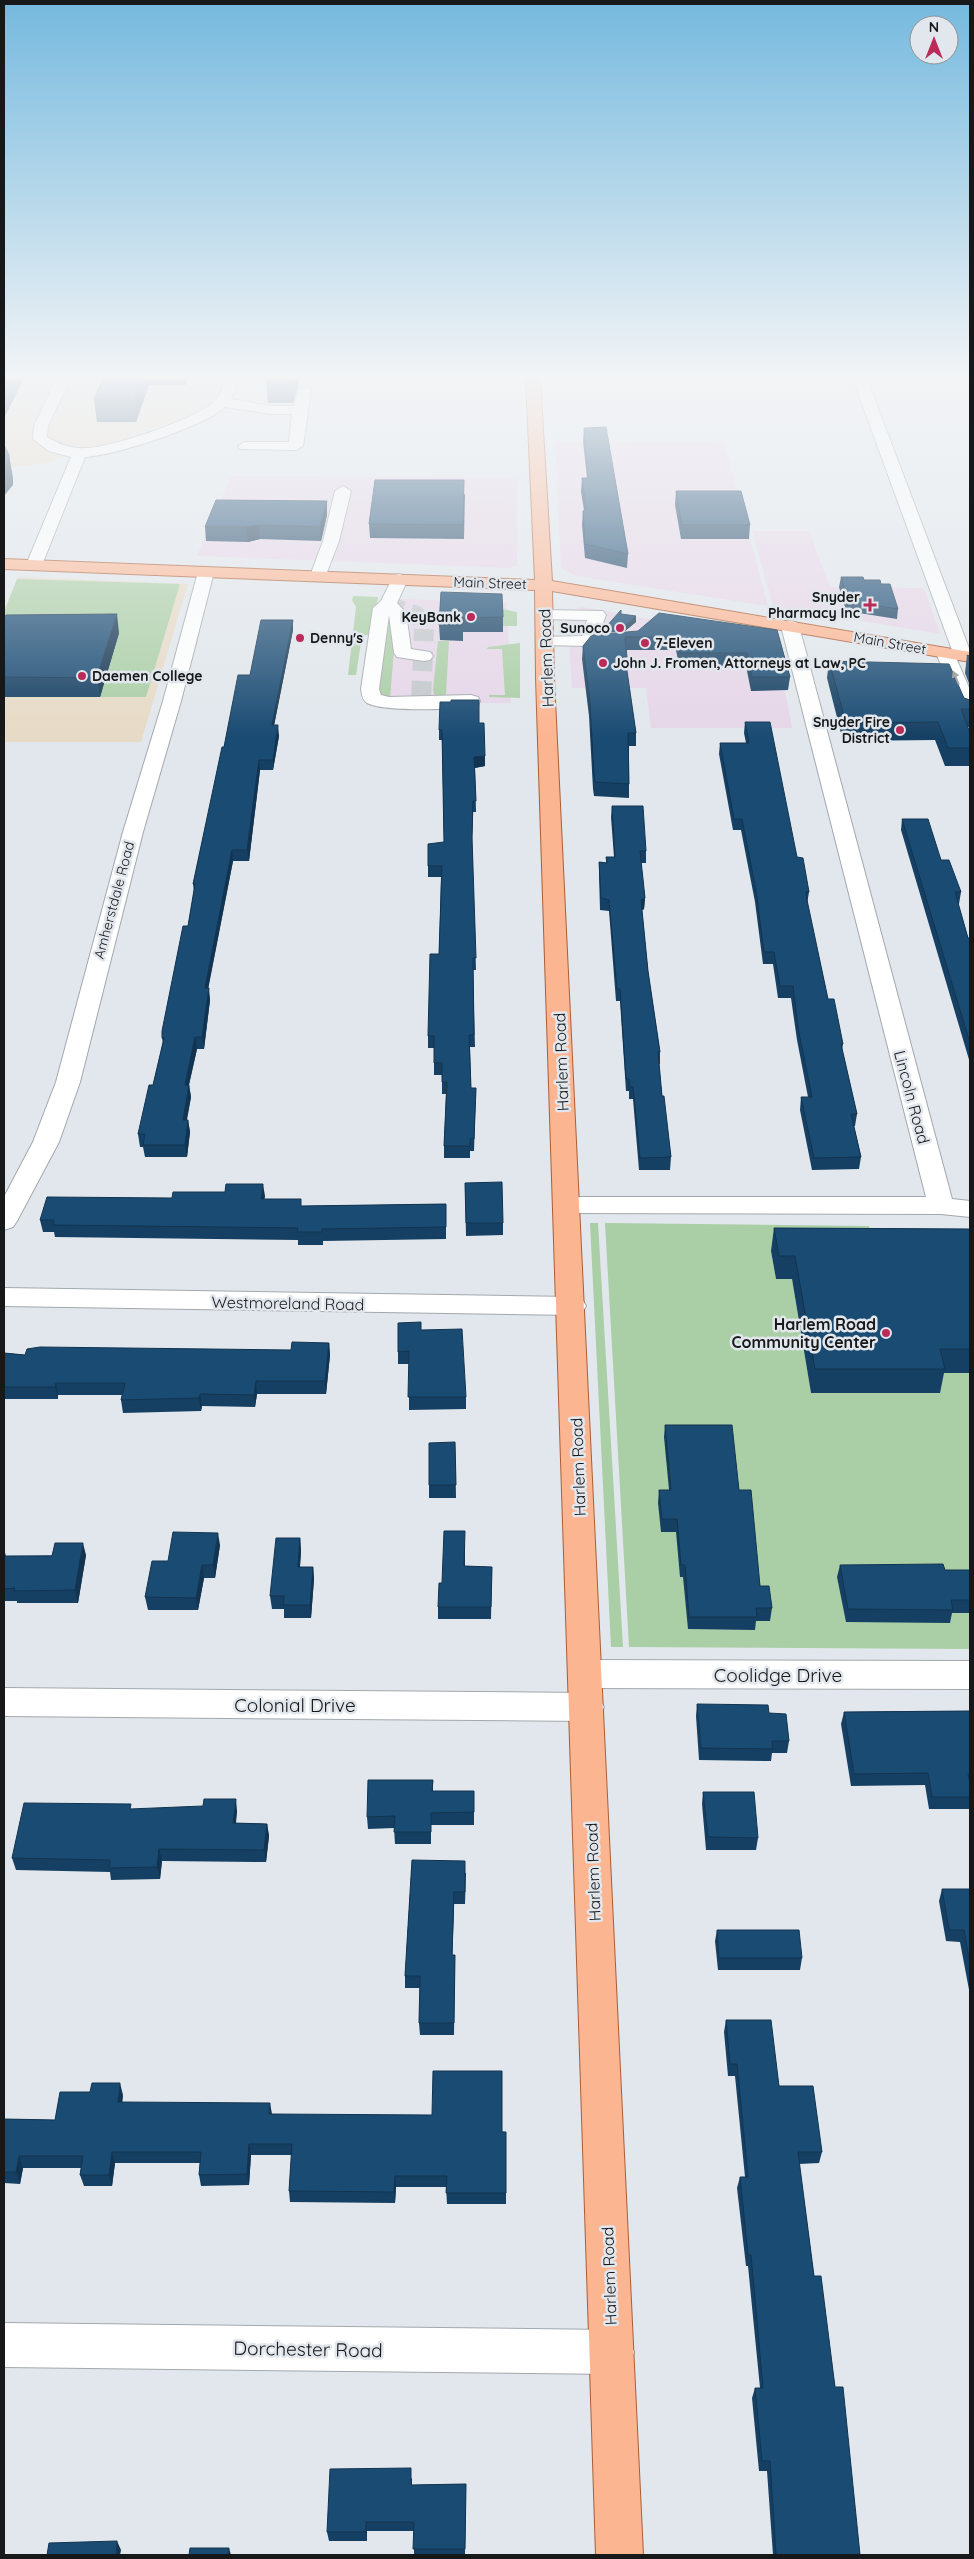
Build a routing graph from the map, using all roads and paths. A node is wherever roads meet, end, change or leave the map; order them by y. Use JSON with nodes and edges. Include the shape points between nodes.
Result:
{"nodes":[{"id":1,"x":61,"y":498,"type":"edge"},
{"id":2,"x":341,"y":498,"type":"edge"},
{"id":3,"x":539,"y":498,"type":"edge"},
{"id":4,"x":903,"y":498,"type":"edge"},
{"id":5,"x":4,"y":564,"type":"edge"},
{"id":6,"x":34,"y":565,"type":"junction"},
{"id":7,"x":206,"y":572,"type":"junction"},
{"id":8,"x":318,"y":576,"type":"junction"},
{"id":9,"x":400,"y":579,"type":"junction"},
{"id":10,"x":614,"y":596,"type":"junction"},
{"id":11,"x":388,"y":604,"type":"junction"},
{"id":12,"x":668,"y":605,"type":"junction"},
{"id":13,"x":545,"y":614,"type":"junction"},
{"id":14,"x":597,"y":615,"type":"junction"},
{"id":15,"x":652,"y":620,"type":"edge"},
{"id":16,"x":790,"y":626,"type":"junction"},
{"id":17,"x":960,"y":655,"type":"edge"},
{"id":18,"x":424,"y":656,"type":"dead end"},
{"id":19,"x":471,"y":701,"type":"edge"},
{"id":20,"x":968,"y":707,"type":"edge"},
{"id":21,"x":566,"y":1205,"type":"junction"},
{"id":22,"x":941,"y":1206,"type":"junction"},
{"id":23,"x":970,"y":1209,"type":"edge"},
{"id":24,"x":4,"y":1221,"type":"edge"},
{"id":25,"x":4,"y":1297,"type":"edge"},
{"id":26,"x":572,"y":1306,"type":"junction"},
{"id":27,"x":586,"y":1674,"type":"junction"},
{"id":28,"x":970,"y":1676,"type":"edge"},
{"id":29,"x":4,"y":1702,"type":"edge"},
{"id":30,"x":587,"y":1707,"type":"junction"},
{"id":31,"x":4,"y":2345,"type":"edge"},
{"id":32,"x":612,"y":2352,"type":"junction"},
{"id":33,"x":620,"y":2555,"type":"edge"}],
"edges":[{"from":1,"to":6,"type":"street"},
{"from":2,"to":8,"type":"street","via":[[328,552]]},
{"from":3,"to":13,"type":"main road","name":"Harlem Road"},
{"from":4,"to":17,"type":"street"},
{"from":5,"to":6,"type":"main road","name":"Main Street"},
{"from":6,"to":7,"type":"main road","name":"Main Street"},
{"from":7,"to":8,"type":"main road","name":"Main Street"},
{"from":7,"to":24,"type":"street","name":"Amherstdale Road","via":[[170,708],[132,832],[68,1082],[46,1142]]},
{"from":8,"to":9,"type":"main road","name":"Main Street"},
{"from":9,"to":11,"type":"street"},
{"from":9,"to":13,"type":"main road","name":"Main Street"},
{"from":10,"to":12,"type":"main road","name":"Main Street"},
{"from":10,"to":13,"type":"main road","name":"Main Street"},
{"from":10,"to":14,"type":"street"},
{"from":11,"to":18,"type":"street","via":[[397,613],[403,653]]},
{"from":11,"to":19,"type":"street","via":[[382,608],[379,618],[370,689],[372,698],[387,703]]},
{"from":12,"to":15,"type":"street"},
{"from":12,"to":16,"type":"main road","name":"Main Street"},
{"from":13,"to":14,"type":"street"},
{"from":13,"to":14,"type":"street","via":[[598,640]]},
{"from":13,"to":21,"type":"main road","name":"Harlem Road"},
{"from":16,"to":17,"type":"main road","name":"Main Street"},
{"from":16,"to":22,"type":"street","name":"Lincoln Road"},
{"from":20,"to":17,"type":"street","one_way":true},
{"from":21,"to":22,"type":"street"},
{"from":21,"to":26,"type":"main road","name":"Harlem Road"},
{"from":22,"to":23,"type":"street"},
{"from":25,"to":26,"type":"street","name":"Westmoreland Road"},
{"from":26,"to":27,"type":"main road","name":"Harlem Road"},
{"from":27,"to":28,"type":"street","name":"Coolidge Drive"},
{"from":27,"to":30,"type":"main road","name":"Harlem Road"},
{"from":29,"to":30,"type":"street","name":"Colonial Drive"},
{"from":30,"to":32,"type":"main road","name":"Harlem Road"},
{"from":31,"to":32,"type":"street","name":"Dorchester Road"},
{"from":32,"to":33,"type":"main road","name":"Harlem Road"}]}
